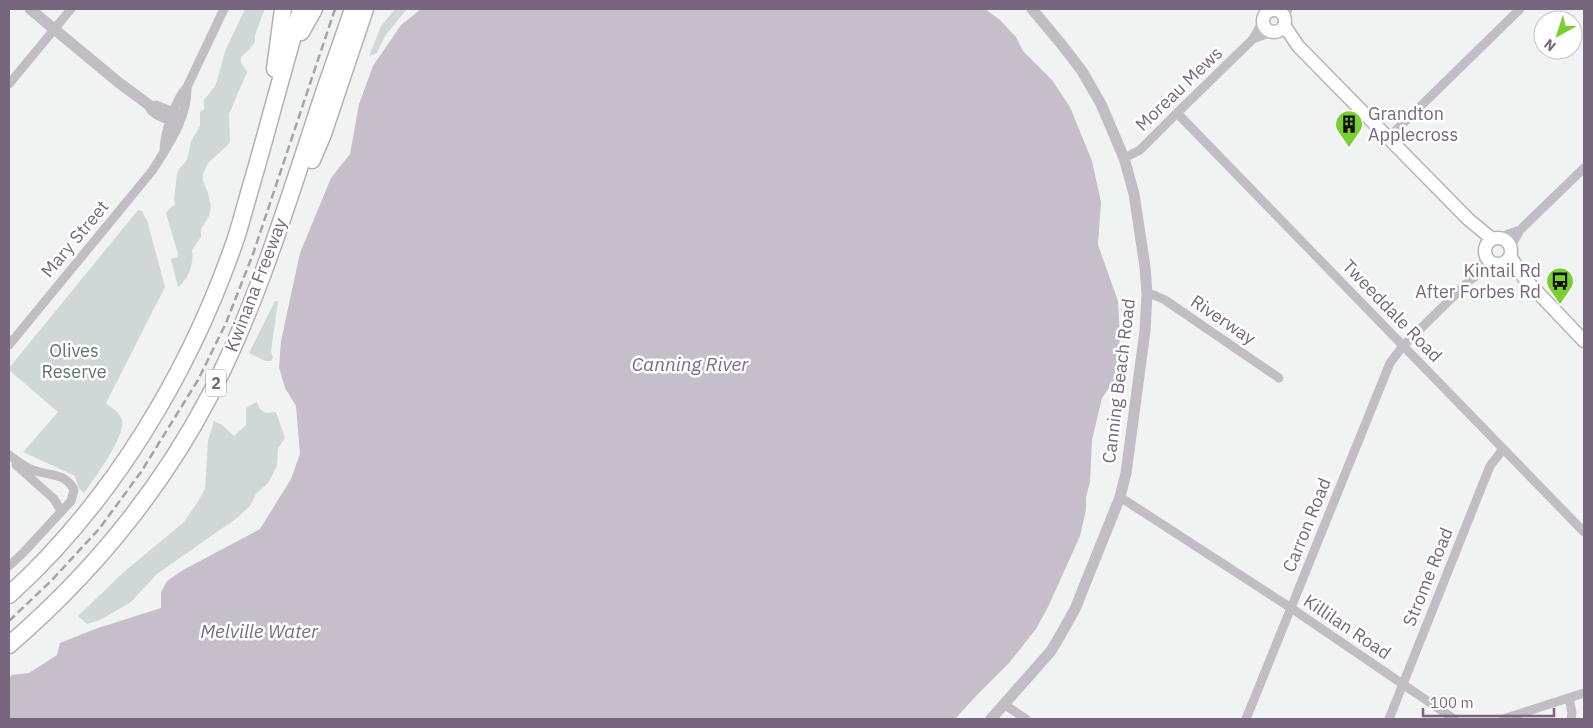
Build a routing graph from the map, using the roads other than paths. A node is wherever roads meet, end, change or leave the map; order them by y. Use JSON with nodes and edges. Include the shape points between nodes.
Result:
{"nodes":[{"id":1,"x":30,"y":9,"type":"edge"},
{"id":2,"x":71,"y":9,"type":"edge"},
{"id":3,"x":224,"y":9,"type":"edge"},
{"id":4,"x":283,"y":9,"type":"edge"},
{"id":5,"x":301,"y":9,"type":"edge"},
{"id":6,"x":314,"y":9,"type":"edge"},
{"id":7,"x":365,"y":9,"type":"edge"},
{"id":8,"x":1032,"y":9,"type":"edge"},
{"id":9,"x":1520,"y":9,"type":"edge"},
{"id":10,"x":352,"y":12,"type":"edge"},
{"id":11,"x":1267,"y":12,"type":"edge"},
{"id":12,"x":1281,"y":23,"type":"edge"},
{"id":13,"x":54,"y":29,"type":"junction"},
{"id":14,"x":1253,"y":39,"type":"junction"},
{"id":15,"x":286,"y":61,"type":"junction"},
{"id":16,"x":9,"y":84,"type":"edge"},
{"id":17,"x":1178,"y":113,"type":"junction"},
{"id":18,"x":176,"y":119,"type":"junction"},
{"id":19,"x":265,"y":136,"type":"junction"},
{"id":20,"x":1388,"y":138,"type":"junction"},
{"id":21,"x":1124,"y":158,"type":"junction"},
{"id":22,"x":1584,"y":168,"type":"edge"},
{"id":23,"x":1520,"y":230,"type":"junction"},
{"id":24,"x":1493,"y":251,"type":"junction"},
{"id":25,"x":1511,"y":251,"type":"junction"},
{"id":26,"x":264,"y":267,"type":"junction"},
{"id":27,"x":1524,"y":278,"type":"junction"},
{"id":28,"x":1147,"y":294,"type":"junction"},
{"id":29,"x":1584,"y":341,"type":"edge"},
{"id":30,"x":9,"y":345,"type":"edge"},
{"id":31,"x":1403,"y":346,"type":"junction"},
{"id":32,"x":1280,"y":378,"type":"dead end"},
{"id":33,"x":1503,"y":449,"type":"junction"},
{"id":34,"x":9,"y":456,"type":"edge"},
{"id":35,"x":1120,"y":497,"type":"junction"},
{"id":36,"x":61,"y":511,"type":"junction"},
{"id":37,"x":1584,"y":532,"type":"edge"},
{"id":38,"x":9,"y":566,"type":"edge"},
{"id":39,"x":9,"y":596,"type":"edge"},
{"id":40,"x":1291,"y":608,"type":"junction"},
{"id":41,"x":9,"y":645,"type":"edge"},
{"id":42,"x":1403,"y":684,"type":"junction"},
{"id":43,"x":1584,"y":693,"type":"edge"},
{"id":44,"x":1569,"y":698,"type":"junction"},
{"id":45,"x":1004,"y":705,"type":"junction"},
{"id":46,"x":991,"y":719,"type":"edge"},
{"id":47,"x":1026,"y":719,"type":"edge"},
{"id":48,"x":1246,"y":719,"type":"edge"},
{"id":49,"x":1389,"y":719,"type":"edge"},
{"id":50,"x":1454,"y":719,"type":"edge"},
{"id":51,"x":1503,"y":719,"type":"edge"},
{"id":52,"x":1571,"y":719,"type":"edge"}],
"edges":[{"from":1,"to":13,"type":"street"},
{"from":2,"to":13,"type":"street"},
{"from":3,"to":18,"type":"street","name":"Mary Street","via":[[187,87],[181,93]]},
{"from":4,"to":19,"type":"highway"},
{"from":5,"to":15,"type":"highway","name":"Kwinana Freeway","number":"2"},
{"from":6,"to":15,"type":"highway"},
{"from":7,"to":26,"type":"highway","via":[[323,134]]},
{"from":8,"to":21,"type":"street","name":"Canning Beach Road","via":[[1082,70],[1101,104]]},
{"from":9,"to":20,"type":"street"},
{"from":10,"to":26,"type":"highway","name":"Kwinana Freeway","number":"2"},
{"from":11,"to":12,"type":"main road","via":[[1281,12]]},
{"from":11,"to":12,"type":"main road","via":[[1266,28]]},
{"from":11,"to":14,"type":"street","name":"Moreau Mews"},
{"from":12,"to":14,"type":"street","name":"Moreau Mews"},
{"from":12,"to":20,"type":"main road","via":[[1298,46]]},
{"from":13,"to":16,"type":"street"},
{"from":13,"to":18,"type":"street","via":[[152,110]]},
{"from":14,"to":17,"type":"street","name":"Moreau Mews"},
{"from":15,"to":19,"type":"highway","name":"Kwinana Freeway","number":"2"},
{"from":17,"to":21,"type":"street","name":"Moreau Mews","via":[[1140,150]]},
{"from":17,"to":31,"type":"street","name":"Tweeddale Road"},
{"from":18,"to":30,"type":"street","name":"Mary Street","via":[[170,144],[152,171]]},
{"from":19,"to":39,"type":"highway","name":"Kwinana Freeway","number":"2","via":[[225,267],[206,314],[160,405],[124,462],[78,523]]},
{"from":20,"to":24,"type":"main road","via":[[1468,219]]},
{"from":21,"to":28,"type":"street","name":"Canning Beach Road","via":[[1134,194]]},
{"from":22,"to":23,"type":"street"},
{"from":23,"to":24,"type":"street","name":"Carron Road"},
{"from":23,"to":25,"type":"street"},
{"from":24,"to":25,"type":"main road","via":[[1505,262]]},
{"from":24,"to":25,"type":"main road","via":[[1507,240]]},
{"from":24,"to":27,"type":"main road"},
{"from":24,"to":31,"type":"street","name":"Carron Road","via":[[1476,275]]},
{"from":25,"to":27,"type":"main road"},
{"from":26,"to":41,"type":"highway","name":"Kwinana Freeway","number":"2","via":[[228,358],[197,419],[168,466],[131,518],[82,576]]},
{"from":27,"to":29,"type":"main road"},
{"from":28,"to":32,"type":"street","name":"Riverway","via":[[1165,300]]},
{"from":28,"to":35,"type":"street","name":"Canning Beach Road","via":[[1126,473]]},
{"from":31,"to":33,"type":"street","name":"Tweeddale Road"},
{"from":31,"to":40,"type":"street","name":"Carron Road","via":[[1390,363]]},
{"from":33,"to":37,"type":"street","name":"Tweeddale Road"},
{"from":33,"to":42,"type":"street","name":"Strome Road","via":[[1490,466]]},
{"from":34,"to":36,"type":"street","via":[[54,499]]},
{"from":34,"to":36,"type":"street","via":[[33,470],[70,483],[74,490],[71,501]]},
{"from":35,"to":40,"type":"street","name":"Killilan Road"},
{"from":35,"to":45,"type":"street","name":"Canning Beach Road","via":[[1075,609],[1051,651]]},
{"from":36,"to":38,"type":"street"},
{"from":40,"to":42,"type":"street","name":"Killilan Road"},
{"from":40,"to":48,"type":"street","name":"Carron Road"},
{"from":42,"to":49,"type":"street","name":"Strome Road"},
{"from":42,"to":50,"type":"street","name":"Killilan Road"},
{"from":43,"to":44,"type":"street"},
{"from":44,"to":51,"type":"street"},
{"from":44,"to":52,"type":"street"},
{"from":45,"to":46,"type":"street","name":"Canning Beach Road"},
{"from":45,"to":47,"type":"street"}]}
